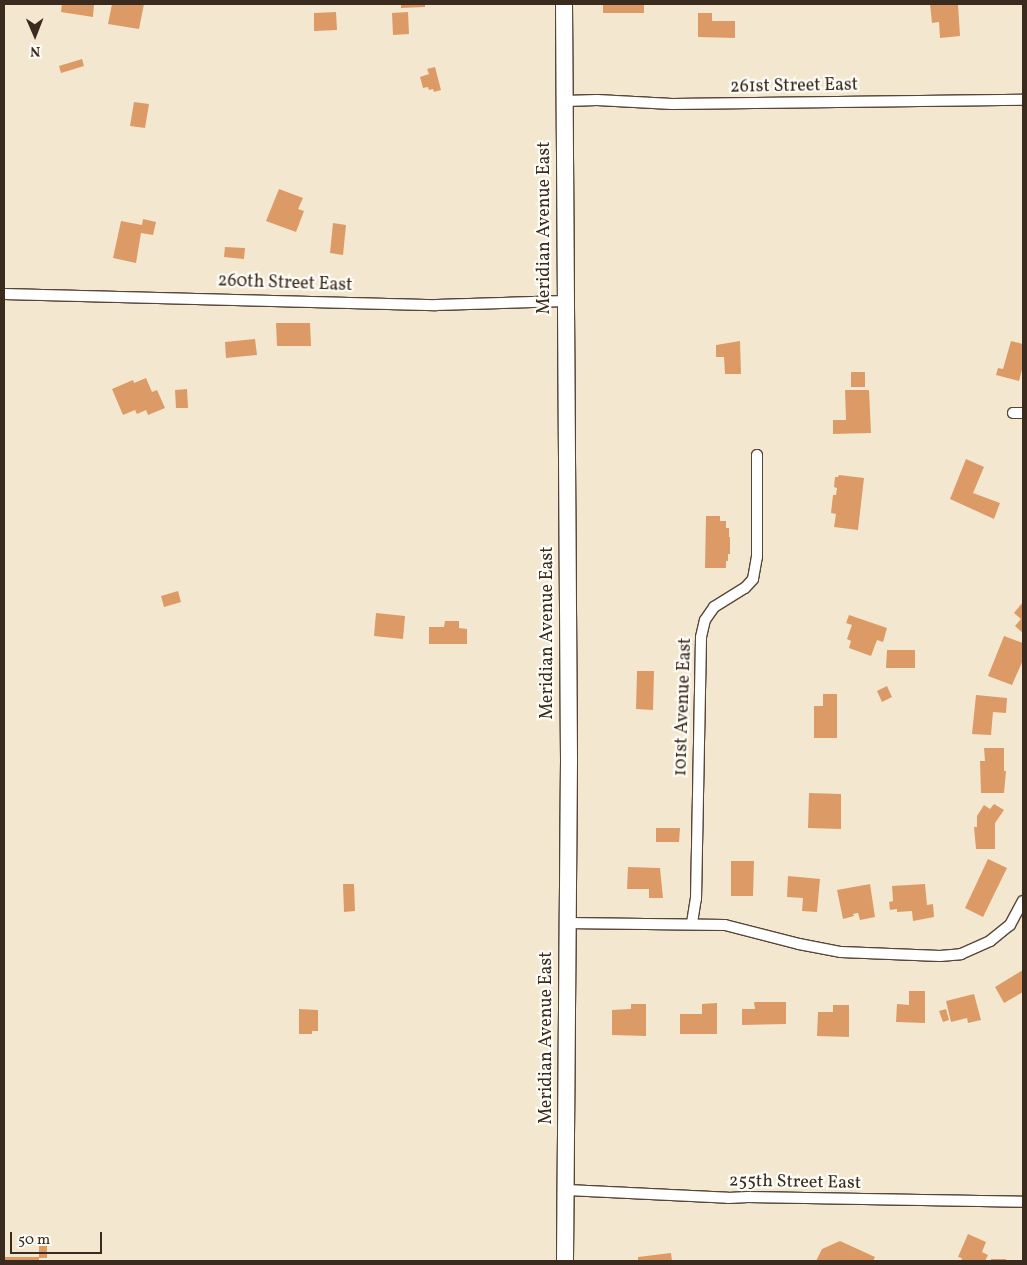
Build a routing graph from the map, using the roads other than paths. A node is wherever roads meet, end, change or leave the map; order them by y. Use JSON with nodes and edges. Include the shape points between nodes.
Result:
{"nodes":[{"id":1,"x":564,"y":4,"type":"edge"},
{"id":2,"x":1023,"y":100,"type":"edge"},
{"id":3,"x":564,"y":101,"type":"junction"},
{"id":4,"x":4,"y":294,"type":"edge"},
{"id":5,"x":566,"y":301,"type":"junction"},
{"id":6,"x":757,"y":455,"type":"dead end"},
{"id":7,"x":1023,"y":901,"type":"edge"},
{"id":8,"x":566,"y":923,"type":"junction"},
{"id":9,"x":692,"y":923,"type":"junction"},
{"id":10,"x":567,"y":1190,"type":"junction"},
{"id":11,"x":1023,"y":1202,"type":"edge"},
{"id":12,"x":566,"y":1261,"type":"edge"}],
"edges":[{"from":1,"to":3,"type":"main road","name":"Meridian Avenue East"},
{"from":2,"to":3,"type":"street","name":"261st Street East","via":[[672,104]]},
{"from":3,"to":5,"type":"main road","name":"Meridian Avenue East"},
{"from":4,"to":5,"type":"street","name":"260th Street East","via":[[436,305]]},
{"from":5,"to":8,"type":"main road","name":"Meridian Avenue East","via":[[570,762]]},
{"from":6,"to":9,"type":"street","name":"101st Avenue East","via":[[757,557],[753,579],[745,588],[714,607],[702,632],[696,899]]},
{"from":7,"to":9,"type":"street","via":[[1017,916],[995,938],[961,954],[940,956],[841,952],[725,925]]},
{"from":8,"to":9,"type":"street"},
{"from":8,"to":10,"type":"main road","name":"Meridian Avenue East"},
{"from":10,"to":11,"type":"street","name":"255th Street East","via":[[728,1198]]},
{"from":10,"to":12,"type":"main road","name":"Meridian Avenue East"}]}
